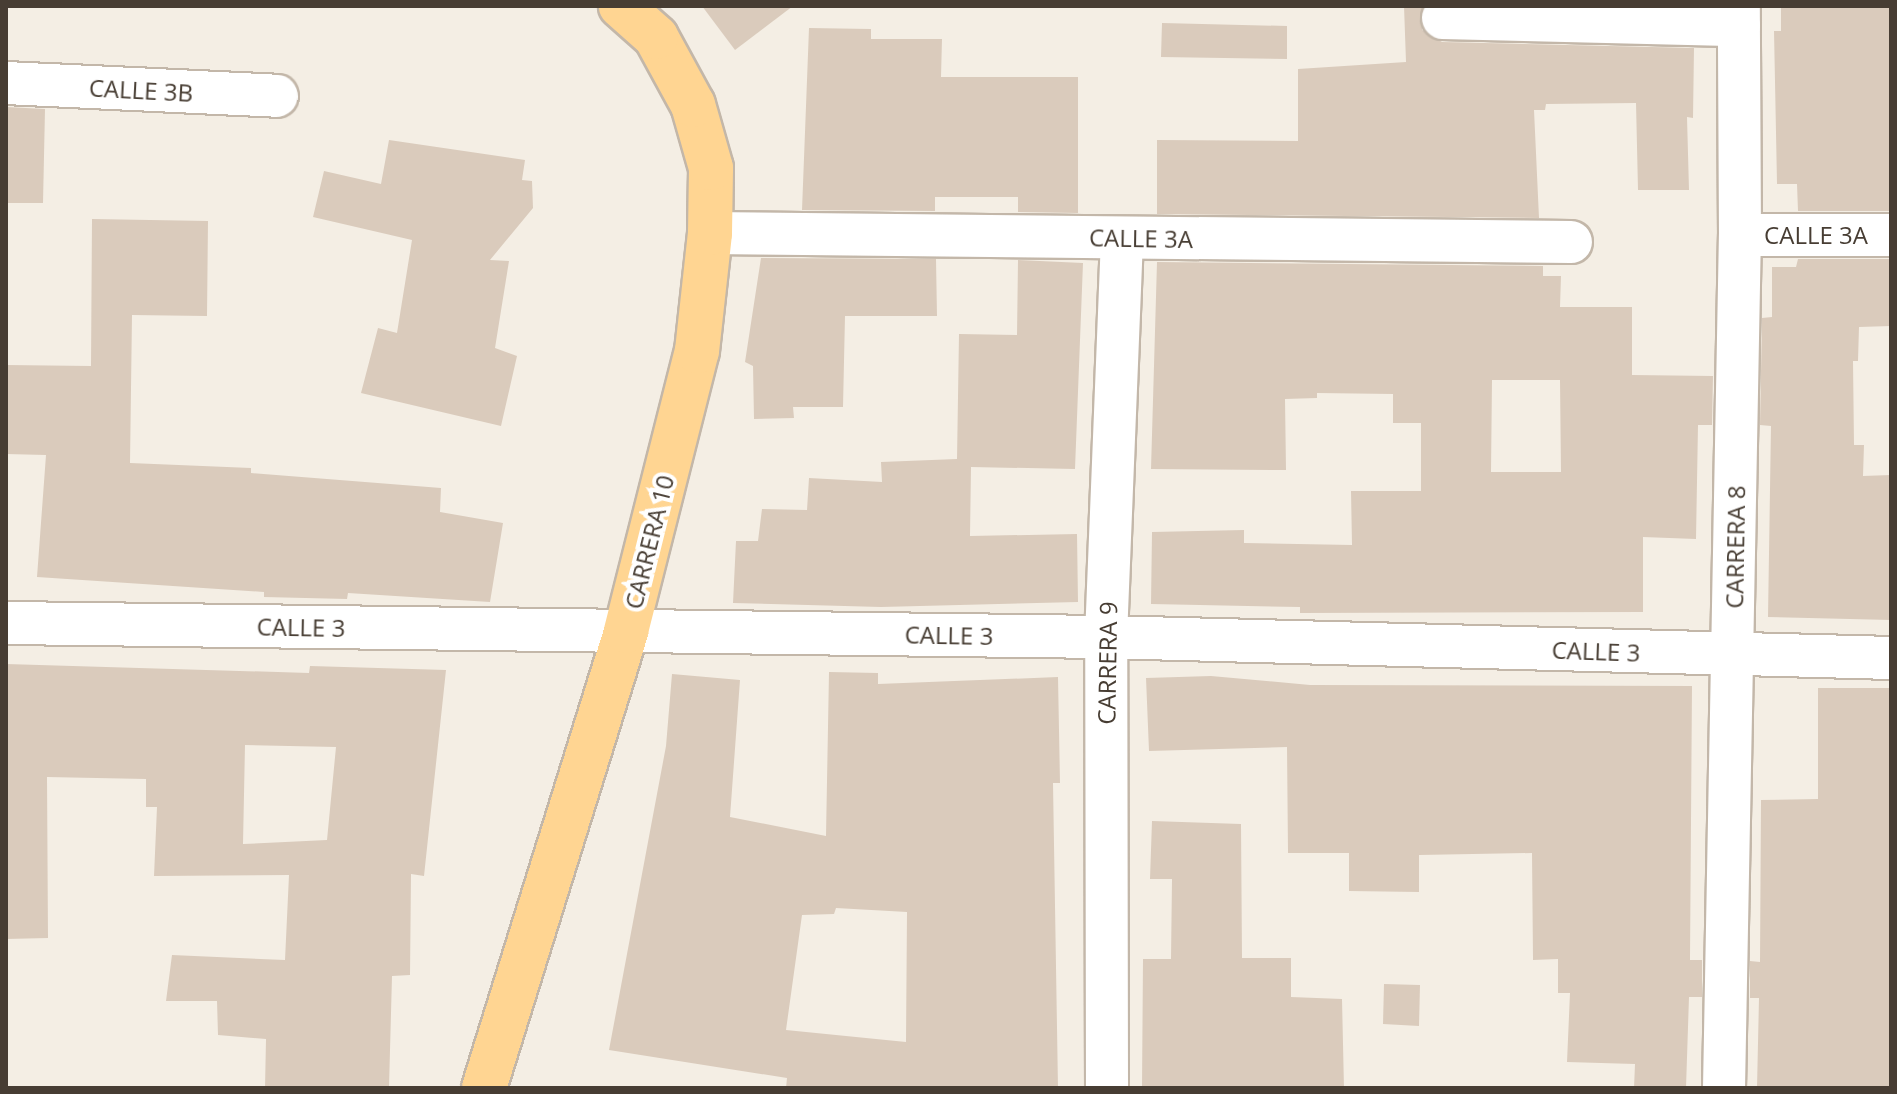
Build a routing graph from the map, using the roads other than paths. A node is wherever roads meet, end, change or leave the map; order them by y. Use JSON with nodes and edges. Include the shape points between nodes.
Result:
{"nodes":[{"id":1,"x":621,"y":6,"type":"edge"},
{"id":2,"x":1739,"y":16,"type":"edge"},
{"id":3,"x":1443,"y":18,"type":"dead end"},
{"id":4,"x":6,"y":83,"type":"edge"},
{"id":5,"x":277,"y":96,"type":"dead end"},
{"id":6,"x":710,"y":233,"type":"junction"},
{"id":7,"x":1740,"y":235,"type":"junction"},
{"id":8,"x":1891,"y":235,"type":"edge"},
{"id":9,"x":1122,"y":238,"type":"junction"},
{"id":10,"x":1571,"y":242,"type":"dead end"},
{"id":11,"x":6,"y":623,"type":"edge"},
{"id":12,"x":626,"y":631,"type":"junction"},
{"id":13,"x":1106,"y":637,"type":"junction"},
{"id":14,"x":1733,"y":654,"type":"junction"},
{"id":15,"x":1891,"y":658,"type":"edge"},
{"id":16,"x":484,"y":1088,"type":"edge"},
{"id":17,"x":1107,"y":1088,"type":"edge"},
{"id":18,"x":1724,"y":1088,"type":"edge"}],
"edges":[{"from":1,"to":6,"type":"main road","name":"CARRERA 10","via":[[656,37],[693,105],[711,168]]},
{"from":2,"to":3,"type":"street"},
{"from":2,"to":7,"type":"street","name":"CARRERA 8"},
{"from":4,"to":5,"type":"street","name":"CALLE 3B"},
{"from":6,"to":9,"type":"street","name":"CALLE 3A"},
{"from":6,"to":12,"type":"main road","name":"CARRERA 10","via":[[697,351]]},
{"from":7,"to":8,"type":"street","name":"CALLE 3A"},
{"from":7,"to":14,"type":"street","name":"CARRERA 8"},
{"from":9,"to":10,"type":"street","name":"CALLE 3A"},
{"from":9,"to":13,"type":"street","name":"CARRERA 9"},
{"from":11,"to":12,"type":"street","name":"CALLE 3"},
{"from":12,"to":13,"type":"street","name":"CALLE 3"},
{"from":12,"to":16,"type":"main road","name":"CARRERA 10"},
{"from":13,"to":14,"type":"street","name":"CALLE 3"},
{"from":13,"to":17,"type":"street","name":"CARRERA 9"},
{"from":14,"to":15,"type":"street","name":"CALLE 3"},
{"from":14,"to":18,"type":"street","name":"CARRERA 8"}]}
